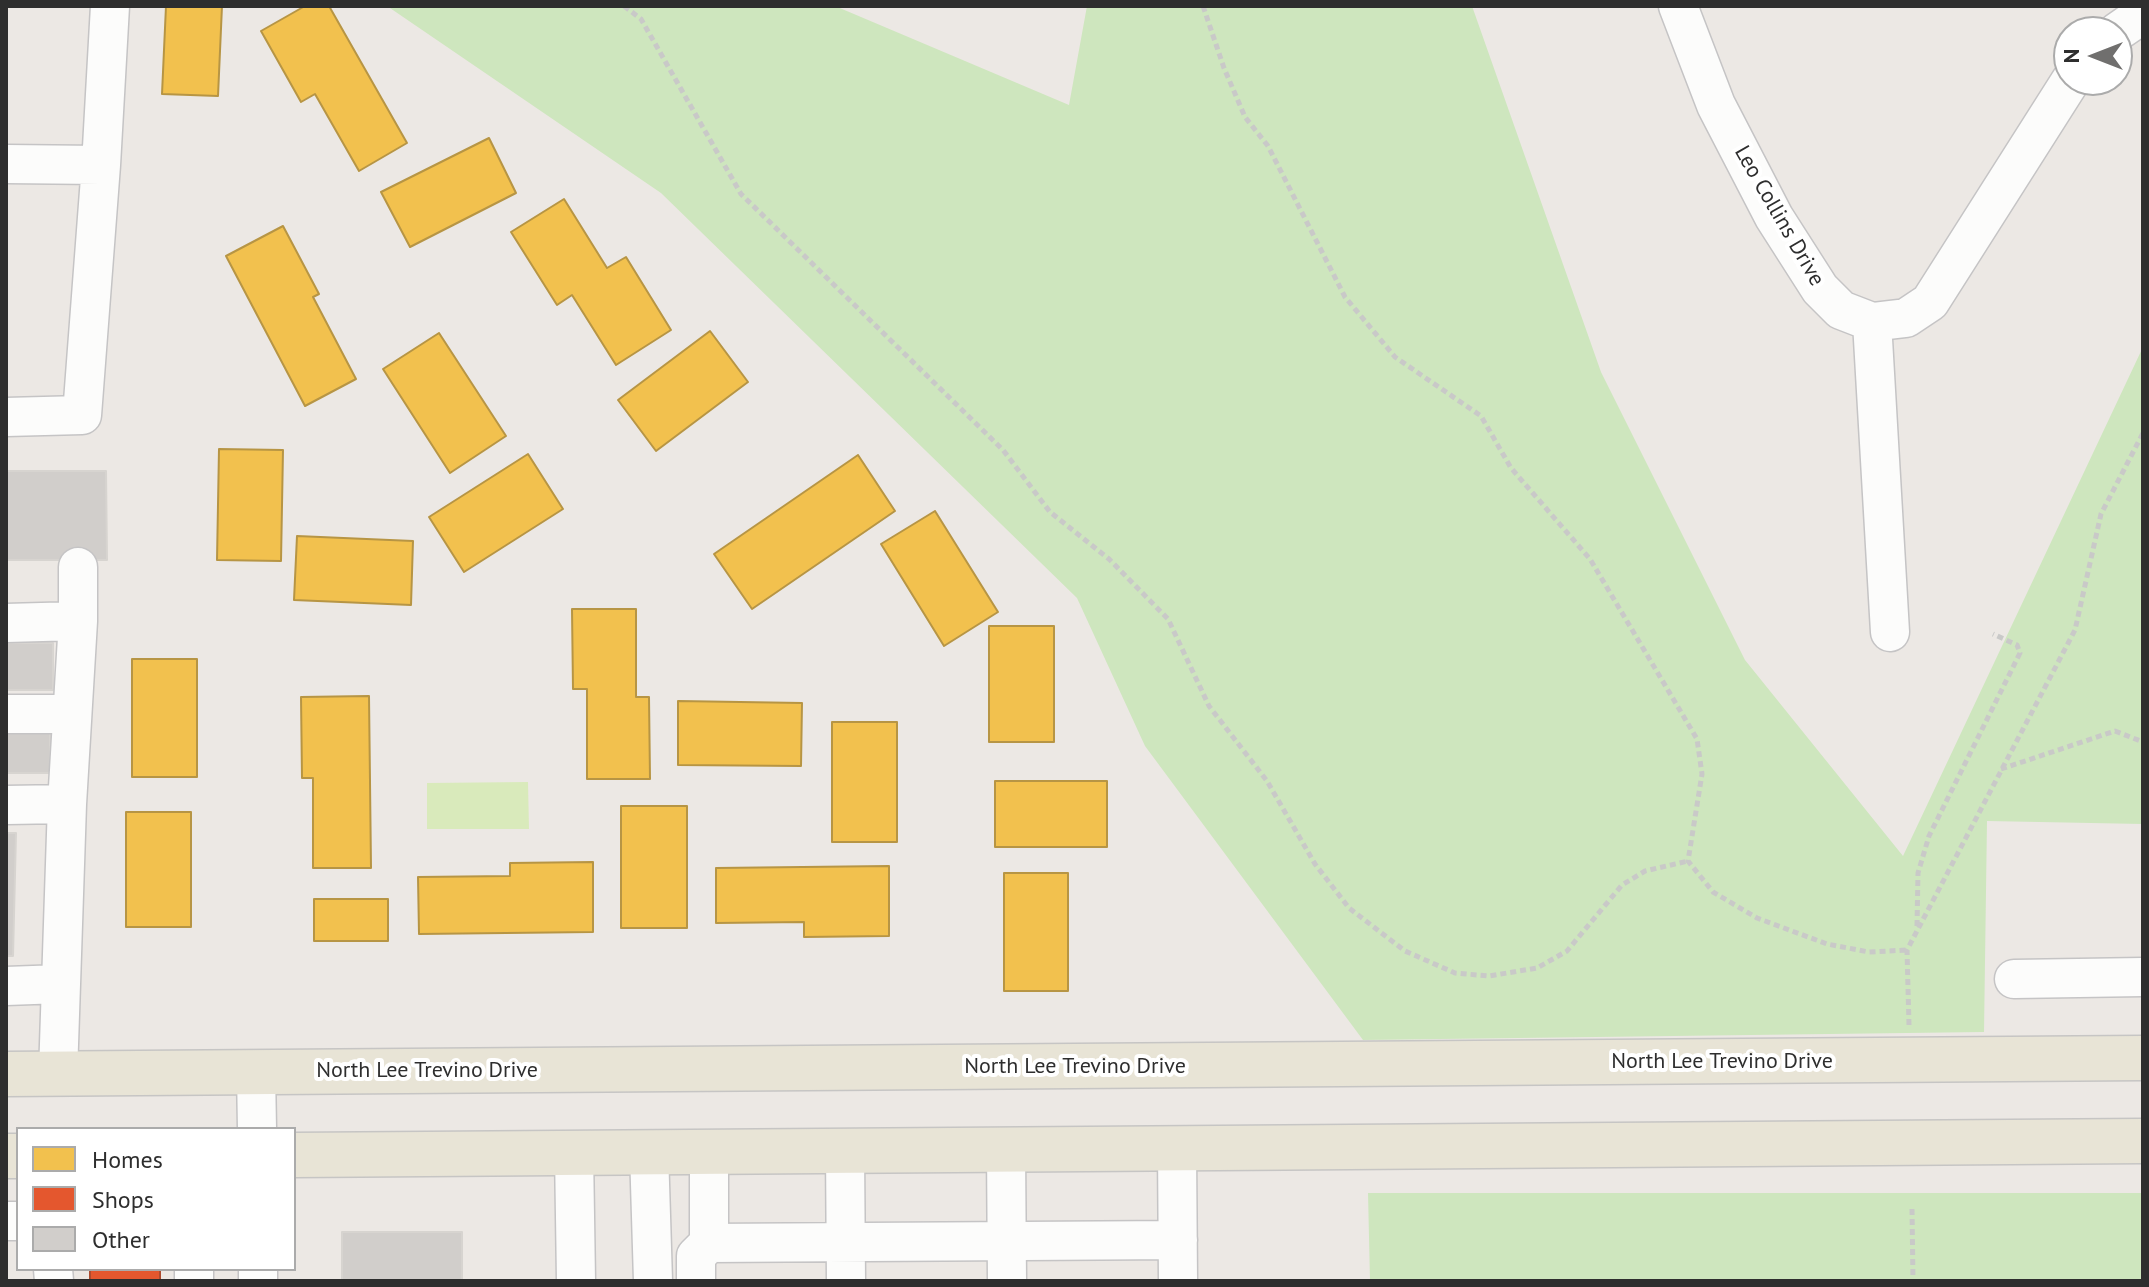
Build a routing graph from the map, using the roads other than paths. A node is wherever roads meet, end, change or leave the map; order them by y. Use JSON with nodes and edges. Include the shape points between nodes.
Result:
{"nodes":[{"id":1,"x":110,"y":6,"type":"edge"},
{"id":2,"x":1678,"y":6,"type":"edge"},
{"id":3,"x":2061,"y":96,"type":"edge"},
{"id":4,"x":6,"y":164,"type":"edge"},
{"id":5,"x":101,"y":165,"type":"junction"},
{"id":6,"x":1872,"y":322,"type":"junction"},
{"id":7,"x":6,"y":417,"type":"edge"},
{"id":8,"x":78,"y":567,"type":"dead end"},
{"id":9,"x":78,"y":621,"type":"junction"},
{"id":10,"x":6,"y":623,"type":"edge"},
{"id":11,"x":1890,"y":632,"type":"dead end"},
{"id":12,"x":6,"y":714,"type":"edge"},
{"id":13,"x":72,"y":714,"type":"junction"},
{"id":14,"x":67,"y":804,"type":"junction"},
{"id":15,"x":6,"y":805,"type":"edge"},
{"id":16,"x":2143,"y":977,"type":"edge"},
{"id":17,"x":2014,"y":979,"type":"dead end"},
{"id":18,"x":61,"y":984,"type":"junction"},
{"id":19,"x":6,"y":986,"type":"edge"},
{"id":20,"x":2143,"y":1058,"type":"edge"},
{"id":21,"x":256,"y":1072,"type":"junction"},
{"id":22,"x":6,"y":1074,"type":"edge"},
{"id":23,"x":58,"y":1074,"type":"junction"},
{"id":24,"x":257,"y":1127,"type":"edge"},
{"id":25,"x":2143,"y":1141,"type":"edge"},
{"id":26,"x":1177,"y":1149,"type":"junction"},
{"id":27,"x":1006,"y":1150,"type":"junction"},
{"id":28,"x":649,"y":1151,"type":"junction"},
{"id":29,"x":845,"y":1151,"type":"junction"},
{"id":30,"x":574,"y":1152,"type":"junction"},
{"id":31,"x":709,"y":1152,"type":"junction"},
{"id":32,"x":296,"y":1155,"type":"edge"},
{"id":33,"x":1178,"y":1240,"type":"junction"},
{"id":34,"x":1007,"y":1241,"type":"junction"},
{"id":35,"x":845,"y":1242,"type":"junction"},
{"id":36,"x":709,"y":1243,"type":"junction"},
{"id":37,"x":576,"y":1281,"type":"edge"},
{"id":38,"x":653,"y":1281,"type":"edge"},
{"id":39,"x":696,"y":1281,"type":"edge"},
{"id":40,"x":846,"y":1281,"type":"edge"},
{"id":41,"x":1007,"y":1281,"type":"edge"},
{"id":42,"x":1178,"y":1281,"type":"edge"}],
"edges":[{"from":1,"to":5,"type":"street"},
{"from":2,"to":6,"type":"street","name":"Leo Collins Drive","via":[[1716,105],[1774,217],[1820,289],[1841,310]]},
{"from":3,"to":6,"type":"street","via":[[1930,302],[1906,318]]},
{"from":4,"to":5,"type":"street"},
{"from":5,"to":7,"type":"street","via":[[82,415]]},
{"from":6,"to":11,"type":"street"},
{"from":8,"to":9,"type":"street"},
{"from":9,"to":10,"type":"street"},
{"from":9,"to":13,"type":"street"},
{"from":12,"to":13,"type":"street"},
{"from":13,"to":14,"type":"street"},
{"from":14,"to":15,"type":"street"},
{"from":14,"to":18,"type":"street"},
{"from":16,"to":17,"type":"street"},
{"from":18,"to":19,"type":"street"},
{"from":18,"to":23,"type":"street"},
{"from":20,"to":21,"type":"main road","name":"North Lee Trevino Drive"},
{"from":21,"to":23,"type":"main road","name":"North Lee Trevino Drive"},
{"from":21,"to":24,"type":"street"},
{"from":22,"to":23,"type":"main road","name":"North Lee Trevino Drive"},
{"from":25,"to":26,"type":"main road"},
{"from":26,"to":27,"type":"main road"},
{"from":26,"to":33,"type":"street"},
{"from":27,"to":29,"type":"main road"},
{"from":27,"to":34,"type":"street"},
{"from":28,"to":30,"type":"main road"},
{"from":28,"to":31,"type":"main road"},
{"from":28,"to":38,"type":"street"},
{"from":29,"to":31,"type":"main road"},
{"from":29,"to":35,"type":"street"},
{"from":30,"to":32,"type":"main road"},
{"from":30,"to":37,"type":"street"},
{"from":31,"to":36,"type":"street"},
{"from":33,"to":34,"type":"street"},
{"from":33,"to":42,"type":"street"},
{"from":34,"to":35,"type":"street"},
{"from":34,"to":41,"type":"street"},
{"from":35,"to":36,"type":"street"},
{"from":35,"to":40,"type":"street"},
{"from":36,"to":39,"type":"street","via":[[696,1256]]}]}
